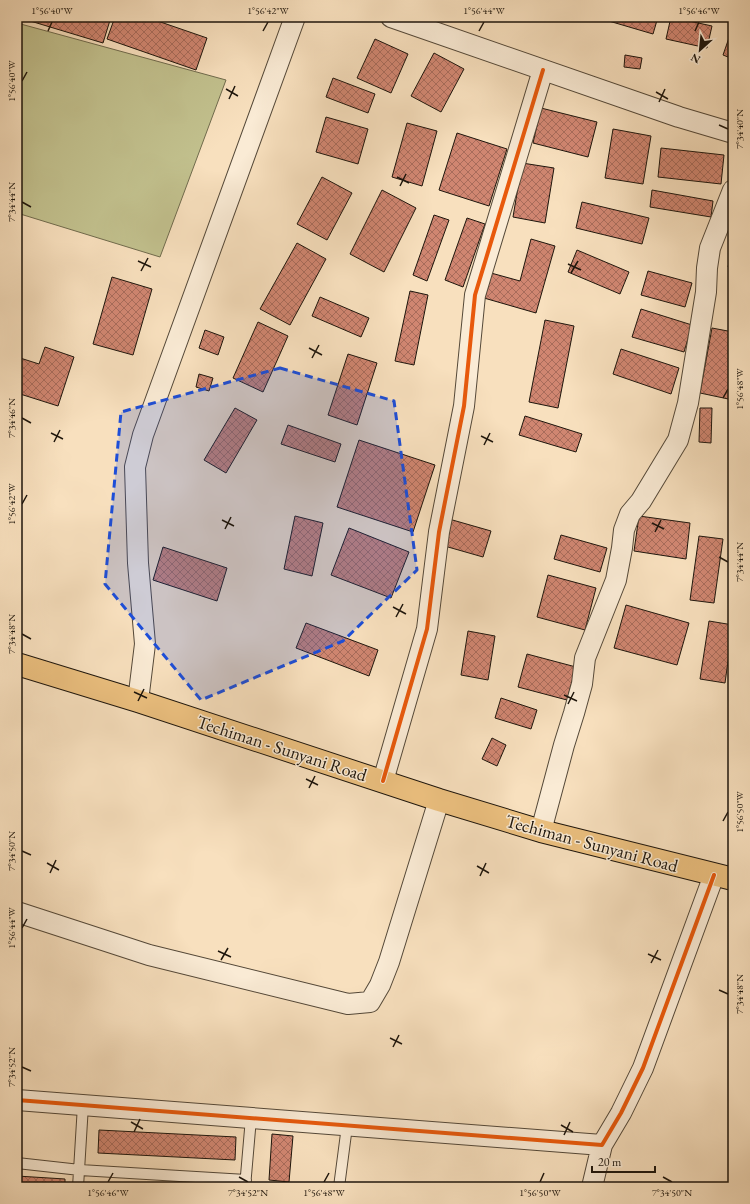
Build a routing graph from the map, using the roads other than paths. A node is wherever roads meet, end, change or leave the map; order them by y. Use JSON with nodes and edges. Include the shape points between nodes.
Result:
{"nodes":[{"id":1,"x":295,"y":17,"type":"edge"},
{"id":2,"x":391,"y":17,"type":"edge"},
{"id":3,"x":543,"y":70,"type":"junction"},
{"id":4,"x":733,"y":133,"type":"edge"},
{"id":5,"x":733,"y":190,"type":"edge"},
{"id":6,"x":17,"y":664,"type":"edge"},
{"id":7,"x":138,"y":701,"type":"junction"},
{"id":8,"x":383,"y":781,"type":"junction"},
{"id":9,"x":439,"y":800,"type":"junction"},
{"id":10,"x":541,"y":831,"type":"junction"},
{"id":11,"x":724,"y":877,"type":"edge"},
{"id":12,"x":17,"y":912,"type":"edge"},
{"id":13,"x":17,"y":1100,"type":"edge"},
{"id":14,"x":83,"y":1105,"type":"junction"},
{"id":15,"x":251,"y":1118,"type":"junction"},
{"id":16,"x":347,"y":1126,"type":"junction"},
{"id":17,"x":602,"y":1145,"type":"junction"},
{"id":18,"x":17,"y":1163,"type":"edge"},
{"id":19,"x":80,"y":1170,"type":"junction"},
{"id":20,"x":245,"y":1183,"type":"edge"},
{"id":21,"x":78,"y":1187,"type":"edge"},
{"id":22,"x":339,"y":1187,"type":"edge"},
{"id":23,"x":592,"y":1187,"type":"edge"}],
"edges":[{"from":1,"to":7,"type":"street","via":[[143,435],[135,467],[138,563],[145,644]]},
{"from":2,"to":3,"type":"street"},
{"from":3,"to":4,"type":"street"},
{"from":3,"to":8,"type":"street","via":[[475,295],[464,406],[438,532],[428,629]]},
{"from":5,"to":10,"type":"street","via":[[710,248],[706,292],[688,403],[678,440],[641,501],[630,514],[624,530],[616,580],[585,658],[582,684]]},
{"from":6,"to":7,"type":"main road","name":"Techiman - Sunyani Road"},
{"from":7,"to":8,"type":"main road","name":"Techiman - Sunyani Road"},
{"from":8,"to":9,"type":"main road","name":"Techiman - Sunyani Road"},
{"from":9,"to":10,"type":"main road","name":"Techiman - Sunyani Road"},
{"from":9,"to":12,"type":"street","via":[[389,962],[370,1002],[348,1004],[149,955]]},
{"from":10,"to":11,"type":"main road","name":"Techiman - Sunyani Road"},
{"from":11,"to":17,"type":"street","via":[[643,1068]]},
{"from":13,"to":14,"type":"street"},
{"from":14,"to":15,"type":"street"},
{"from":14,"to":19,"type":"lane"},
{"from":15,"to":16,"type":"street"},
{"from":15,"to":20,"type":"lane"},
{"from":16,"to":17,"type":"street"},
{"from":16,"to":22,"type":"lane"},
{"from":17,"to":23,"type":"street"},
{"from":18,"to":19,"type":"lane"},
{"from":19,"to":20,"type":"lane"},
{"from":19,"to":21,"type":"lane"}]}
